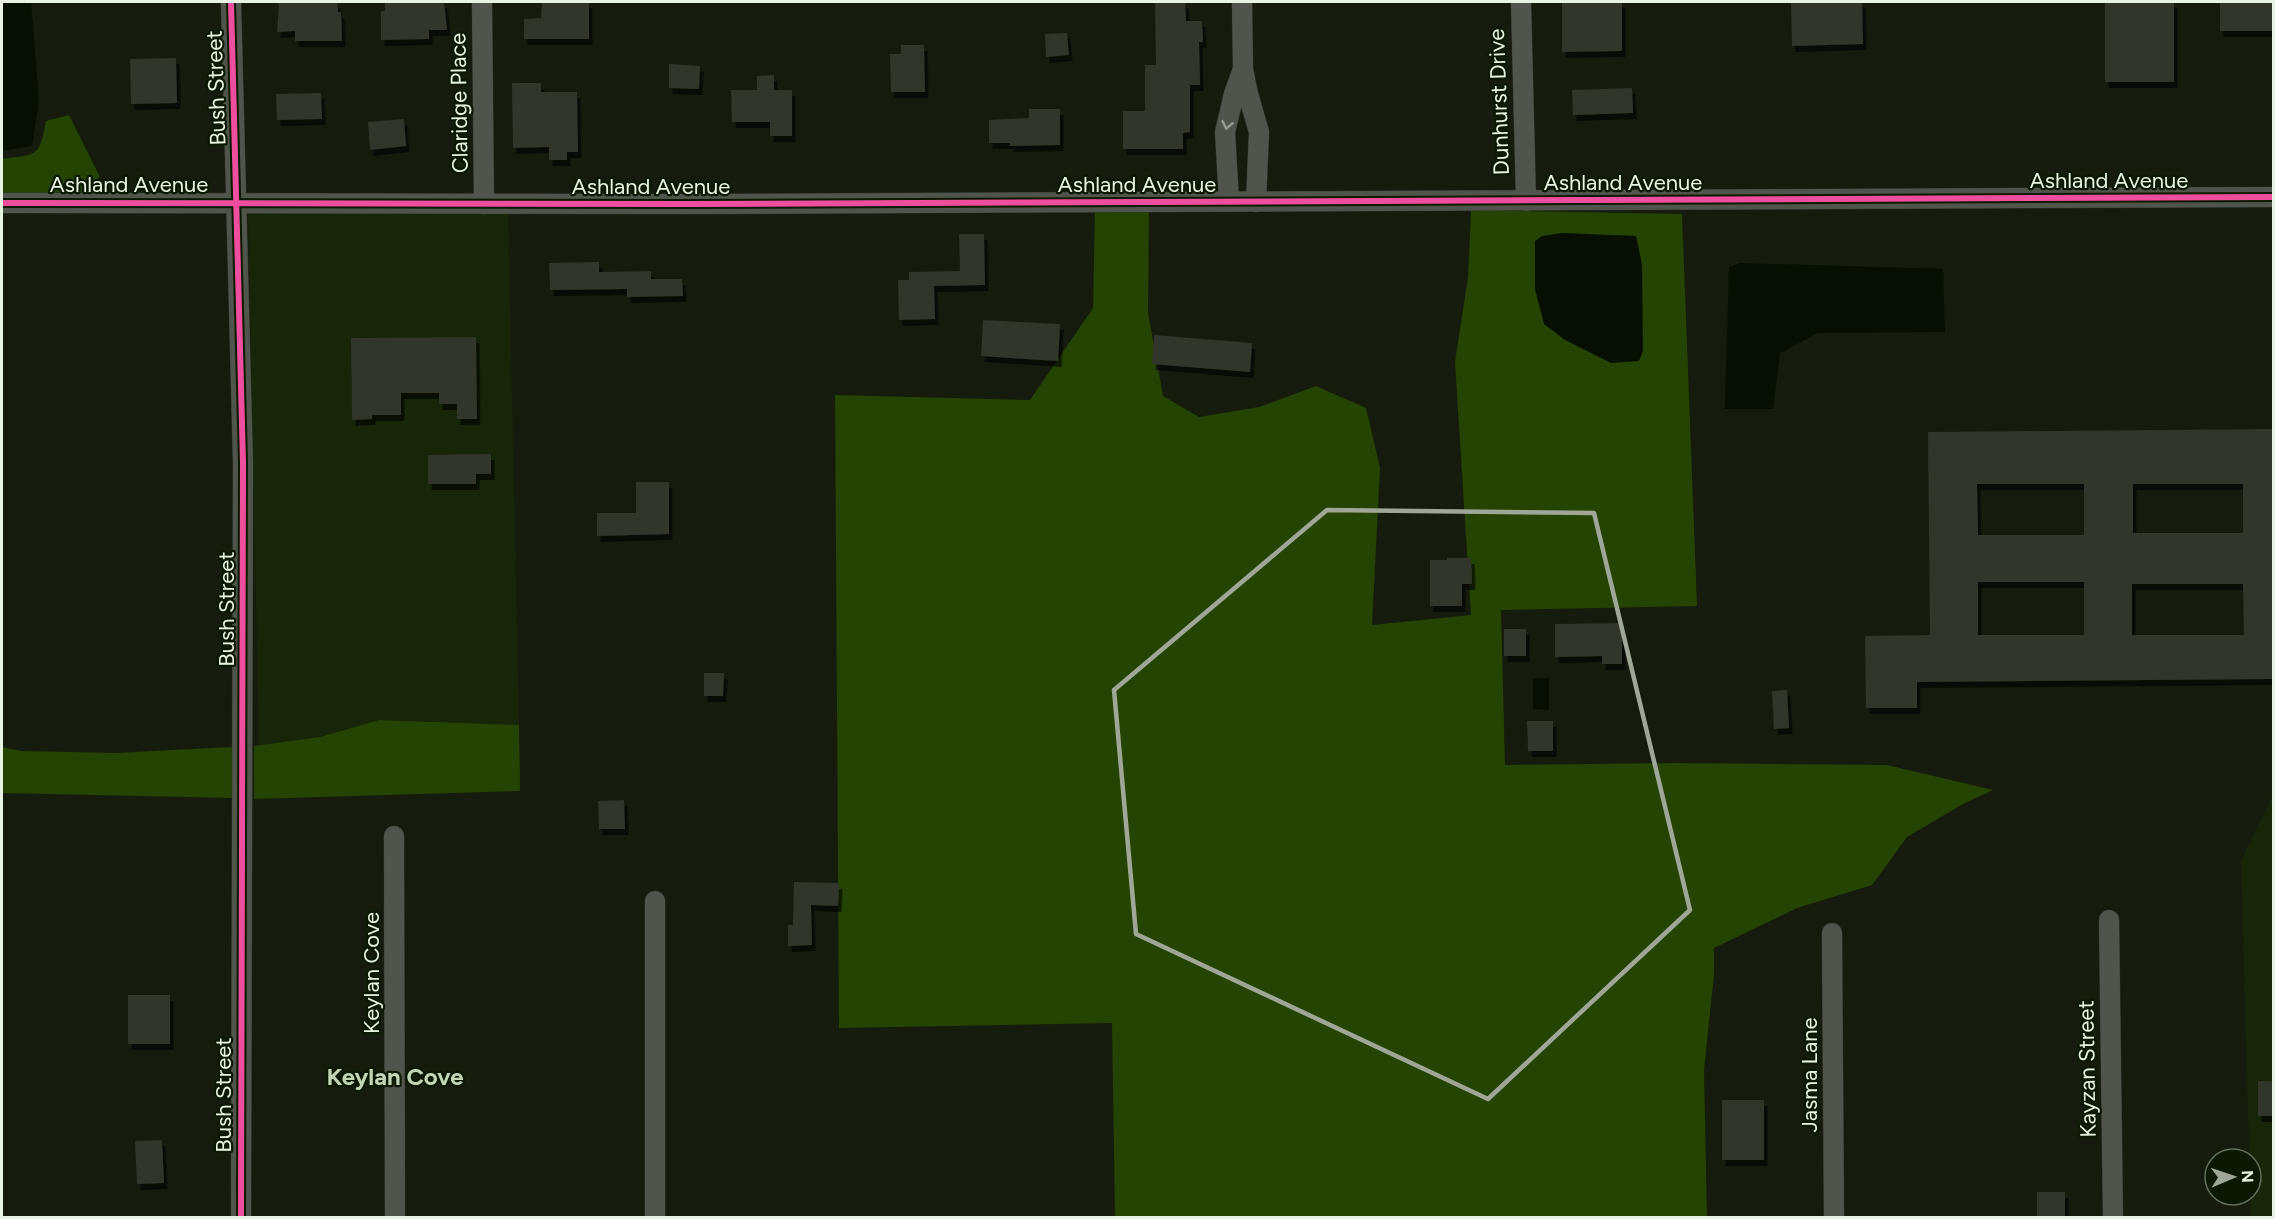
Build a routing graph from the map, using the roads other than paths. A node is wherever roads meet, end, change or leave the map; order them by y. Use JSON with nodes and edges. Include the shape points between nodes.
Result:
{"nodes":[{"id":1,"x":231,"y":2,"type":"edge"},
{"id":2,"x":482,"y":2,"type":"edge"},
{"id":3,"x":1242,"y":2,"type":"edge"},
{"id":4,"x":1521,"y":2,"type":"edge"},
{"id":5,"x":1243,"y":69,"type":"junction"},
{"id":6,"x":2274,"y":197,"type":"edge"},
{"id":7,"x":1229,"y":201,"type":"junction"},
{"id":8,"x":1526,"y":201,"type":"junction"},
{"id":9,"x":237,"y":202,"type":"junction"},
{"id":10,"x":1256,"y":202,"type":"junction"},
{"id":11,"x":2,"y":203,"type":"edge"},
{"id":12,"x":484,"y":204,"type":"junction"},
{"id":13,"x":394,"y":836,"type":"dead end"},
{"id":14,"x":655,"y":901,"type":"dead end"},
{"id":15,"x":2109,"y":920,"type":"dead end"},
{"id":16,"x":1832,"y":933,"type":"dead end"},
{"id":17,"x":241,"y":1218,"type":"edge"},
{"id":18,"x":395,"y":1218,"type":"edge"},
{"id":19,"x":655,"y":1218,"type":"edge"},
{"id":20,"x":1833,"y":1218,"type":"edge"},
{"id":21,"x":2113,"y":1218,"type":"edge"}],
"edges":[{"from":1,"to":9,"type":"street","name":"Bush Street"},
{"from":2,"to":12,"type":"street","name":"Claridge Place"},
{"from":3,"to":5,"type":"street"},
{"from":4,"to":8,"type":"street","name":"Dunhurst Drive"},
{"from":5,"to":7,"type":"street","one_way":true,"via":[[1225,132]]},
{"from":5,"to":10,"type":"street","via":[[1259,132]]},
{"from":6,"to":8,"type":"street","name":"Ashland Avenue"},
{"from":7,"to":10,"type":"street","name":"Ashland Avenue"},
{"from":7,"to":12,"type":"street","name":"Ashland Avenue"},
{"from":8,"to":10,"type":"street","name":"Ashland Avenue"},
{"from":9,"to":11,"type":"street","name":"Ashland Avenue"},
{"from":9,"to":12,"type":"street","name":"Ashland Avenue"},
{"from":9,"to":17,"type":"street","name":"Bush Street","via":[[243,463]]},
{"from":13,"to":18,"type":"street","name":"Keylan Cove"},
{"from":14,"to":19,"type":"street"},
{"from":15,"to":21,"type":"street","name":"Kayzan Street"},
{"from":16,"to":20,"type":"street","name":"Jasma Lane"}]}
